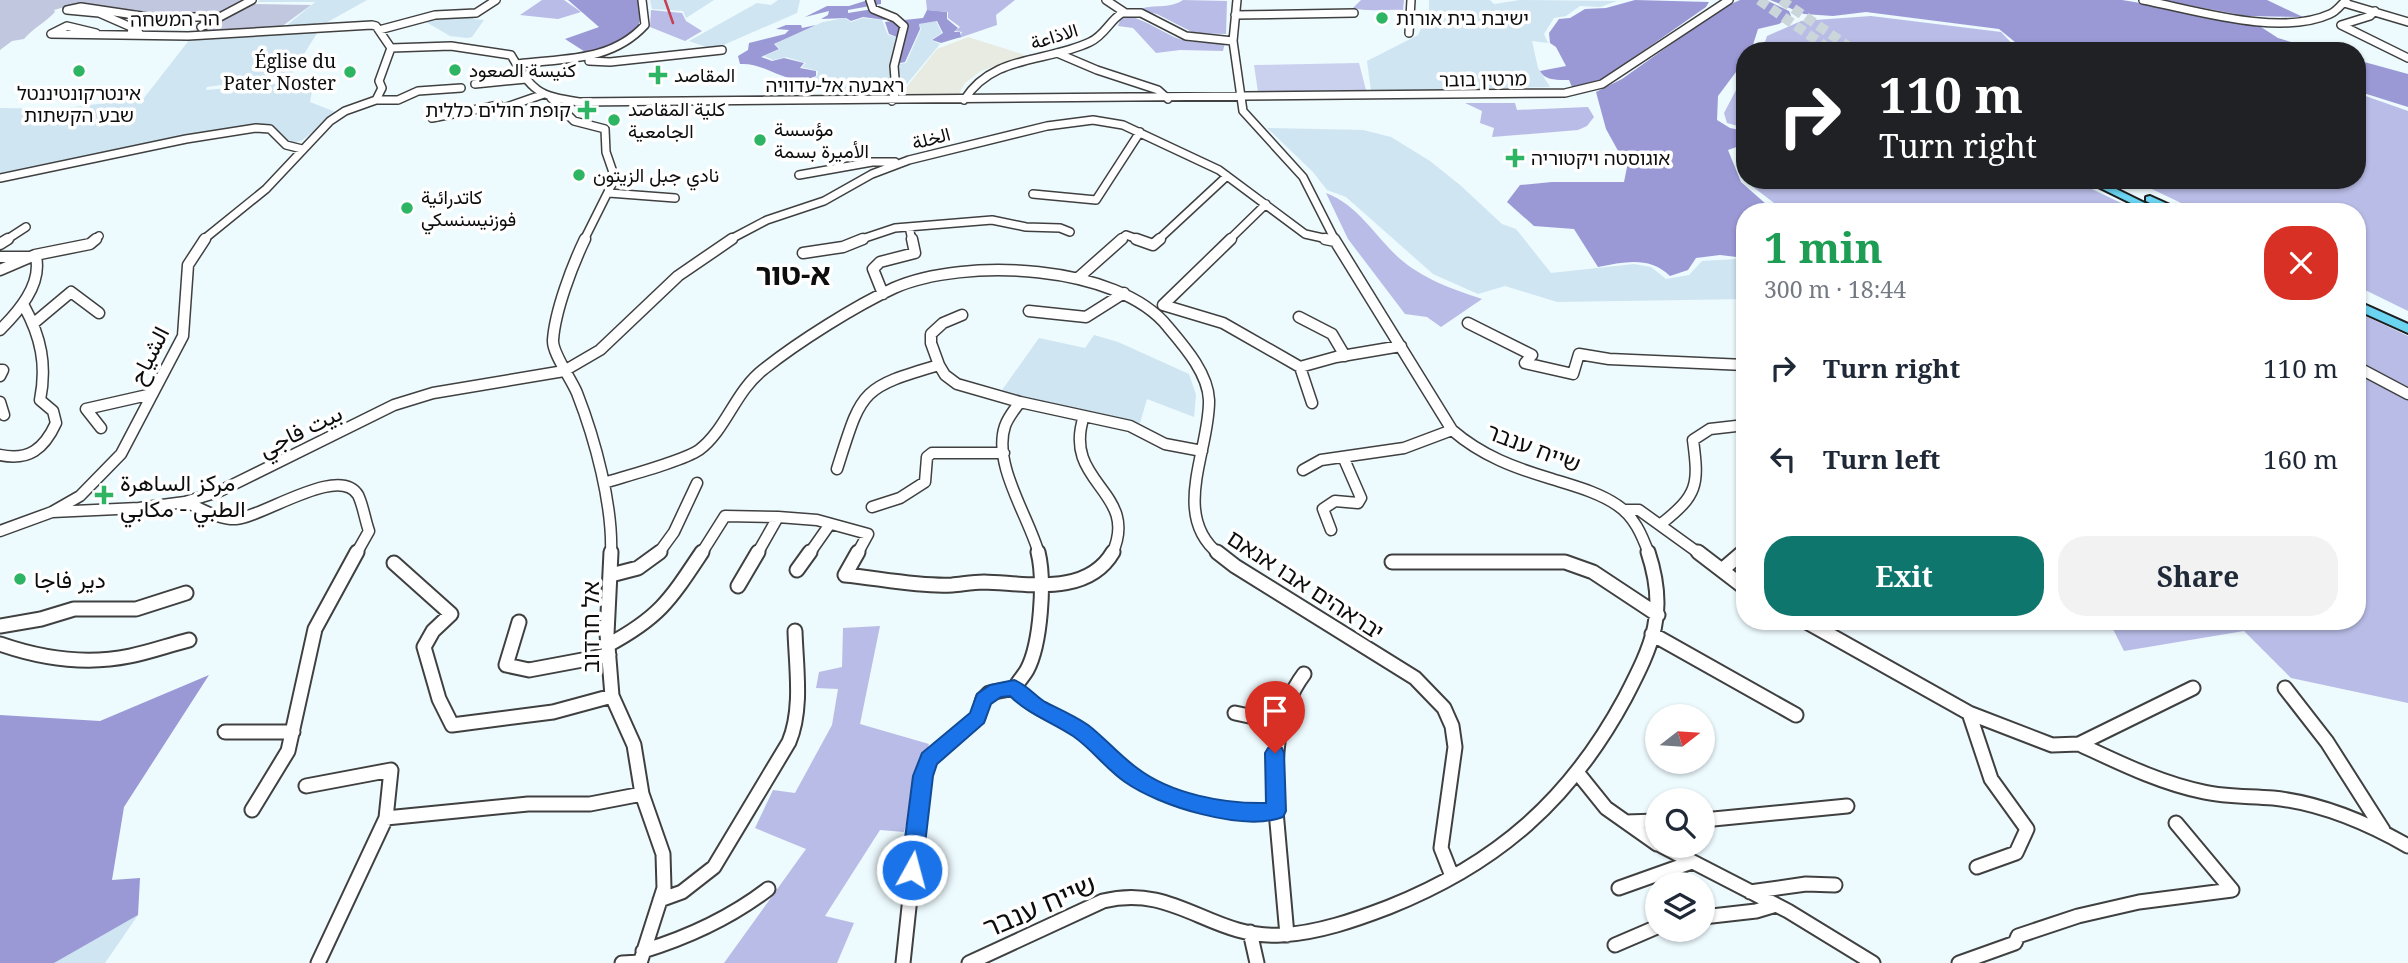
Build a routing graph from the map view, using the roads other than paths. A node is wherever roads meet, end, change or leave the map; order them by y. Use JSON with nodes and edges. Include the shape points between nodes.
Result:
{"nodes":[{"id":1,"x":252,"y":0,"type":"edge"},
{"id":2,"x":496,"y":0,"type":"edge"},
{"id":3,"x":642,"y":0,"type":"edge"},
{"id":4,"x":870,"y":0,"type":"edge"},
{"id":5,"x":1106,"y":0,"type":"edge"},
{"id":6,"x":1237,"y":0,"type":"edge"},
{"id":7,"x":1411,"y":0,"type":"edge"},
{"id":8,"x":1728,"y":0,"type":"edge"},
{"id":9,"x":2143,"y":0,"type":"edge"},
{"id":10,"x":1716,"y":1,"type":"edge"},
{"id":11,"x":2345,"y":1,"type":"edge"},
{"id":12,"x":2375,"y":11,"type":"junction"},
{"id":13,"x":1124,"y":12,"type":"junction"},
{"id":14,"x":1354,"y":13,"type":"dead end"},
{"id":15,"x":1704,"y":14,"type":"junction"},
{"id":16,"x":1235,"y":15,"type":"junction"},
{"id":17,"x":217,"y":17,"type":"junction"},
{"id":18,"x":2408,"y":22,"type":"edge"},
{"id":19,"x":201,"y":27,"type":"dead end"},
{"id":20,"x":379,"y":30,"type":"junction"},
{"id":21,"x":96,"y":33,"type":"junction"},
{"id":22,"x":1409,"y":33,"type":"dead end"},
{"id":23,"x":188,"y":36,"type":"junction"},
{"id":24,"x":1233,"y":41,"type":"junction"},
{"id":25,"x":391,"y":48,"type":"junction"},
{"id":26,"x":722,"y":50,"type":"dead end"},
{"id":27,"x":1057,"y":53,"type":"junction"},
{"id":28,"x":576,"y":58,"type":"junction"},
{"id":29,"x":2408,"y":58,"type":"edge"},
{"id":30,"x":518,"y":64,"type":"junction"},
{"id":31,"x":526,"y":79,"type":"junction"},
{"id":32,"x":475,"y":84,"type":"dead end"},
{"id":33,"x":461,"y":88,"type":"dead end"},
{"id":34,"x":547,"y":96,"type":"junction"},
{"id":35,"x":1240,"y":98,"type":"junction"},
{"id":36,"x":1168,"y":99,"type":"junction"},
{"id":37,"x":376,"y":100,"type":"junction"},
{"id":38,"x":964,"y":100,"type":"junction"},
{"id":39,"x":892,"y":101,"type":"junction"},
{"id":40,"x":432,"y":118,"type":"dead end"},
{"id":41,"x":1140,"y":132,"type":"junction"},
{"id":42,"x":302,"y":149,"type":"junction"},
{"id":43,"x":901,"y":163,"type":"junction"},
{"id":44,"x":799,"y":176,"type":"dead end"},
{"id":45,"x":1227,"y":176,"type":"junction"},
{"id":46,"x":0,"y":178,"type":"edge"},
{"id":47,"x":2108,"y":189,"type":"edge"},
{"id":48,"x":2130,"y":189,"type":"edge"},
{"id":49,"x":609,"y":194,"type":"junction"},
{"id":50,"x":1033,"y":194,"type":"dead end"},
{"id":51,"x":675,"y":198,"type":"dead end"},
{"id":52,"x":2139,"y":203,"type":"edge"},
{"id":53,"x":2159,"y":203,"type":"edge"},
{"id":54,"x":1266,"y":204,"type":"junction"},
{"id":55,"x":909,"y":227,"type":"junction"},
{"id":56,"x":26,"y":228,"type":"dead end"},
{"id":57,"x":1070,"y":232,"type":"dead end"},
{"id":58,"x":99,"y":236,"type":"dead end"},
{"id":59,"x":1335,"y":241,"type":"junction"},
{"id":60,"x":0,"y":244,"type":"edge"},
{"id":61,"x":803,"y":253,"type":"dead end"},
{"id":62,"x":0,"y":257,"type":"edge"},
{"id":63,"x":29,"y":257,"type":"junction"},
{"id":64,"x":0,"y":270,"type":"edge"},
{"id":65,"x":1078,"y":278,"type":"junction"},
{"id":66,"x":1124,"y":293,"type":"junction"},
{"id":67,"x":883,"y":294,"type":"junction"},
{"id":68,"x":2366,"y":300,"type":"edge"},
{"id":69,"x":1163,"y":305,"type":"junction"},
{"id":70,"x":24,"y":306,"type":"junction"},
{"id":71,"x":2366,"y":309,"type":"edge"},
{"id":72,"x":1029,"y":311,"type":"dead end"},
{"id":73,"x":99,"y":313,"type":"dead end"},
{"id":74,"x":962,"y":315,"type":"dead end"},
{"id":75,"x":1155,"y":315,"type":"junction"},
{"id":76,"x":1299,"y":317,"type":"dead end"},
{"id":77,"x":2408,"y":319,"type":"edge"},
{"id":78,"x":34,"y":323,"type":"junction"},
{"id":79,"x":1468,"y":323,"type":"dead end"},
{"id":80,"x":2408,"y":329,"type":"edge"},
{"id":81,"x":0,"y":330,"type":"edge"},
{"id":82,"x":1401,"y":346,"type":"junction"},
{"id":83,"x":1345,"y":356,"type":"junction"},
{"id":84,"x":939,"y":365,"type":"junction"},
{"id":85,"x":1736,"y":365,"type":"edge"},
{"id":86,"x":1300,"y":367,"type":"junction"},
{"id":87,"x":0,"y":370,"type":"edge"},
{"id":88,"x":564,"y":371,"type":"junction"},
{"id":89,"x":2366,"y":372,"type":"edge"},
{"id":90,"x":0,"y":376,"type":"edge"},
{"id":91,"x":152,"y":394,"type":"junction"},
{"id":92,"x":2408,"y":394,"type":"edge"},
{"id":93,"x":0,"y":402,"type":"edge"},
{"id":94,"x":1020,"y":402,"type":"junction"},
{"id":95,"x":1312,"y":402,"type":"dead end"},
{"id":96,"x":4,"y":415,"type":"dead end"},
{"id":97,"x":1084,"y":416,"type":"junction"},
{"id":98,"x":1736,"y":426,"type":"edge"},
{"id":99,"x":101,"y":428,"type":"dead end"},
{"id":100,"x":1452,"y":430,"type":"junction"},
{"id":101,"x":1202,"y":451,"type":"junction"},
{"id":102,"x":1004,"y":453,"type":"junction"},
{"id":103,"x":0,"y":455,"type":"edge"},
{"id":104,"x":1343,"y":458,"type":"junction"},
{"id":105,"x":837,"y":470,"type":"dead end"},
{"id":106,"x":1303,"y":470,"type":"dead end"},
{"id":107,"x":604,"y":483,"type":"junction"},
{"id":108,"x":697,"y":483,"type":"dead end"},
{"id":109,"x":185,"y":502,"type":"junction"},
{"id":110,"x":872,"y":507,"type":"dead end"},
{"id":111,"x":1625,"y":510,"type":"junction"},
{"id":112,"x":52,"y":512,"type":"junction"},
{"id":113,"x":778,"y":517,"type":"junction"},
{"id":114,"x":830,"y":524,"type":"junction"},
{"id":115,"x":1661,"y":524,"type":"junction"},
{"id":116,"x":1331,"y":530,"type":"dead end"},
{"id":117,"x":0,"y":531,"type":"edge"},
{"id":118,"x":1736,"y":558,"type":"edge"},
{"id":119,"x":1392,"y":562,"type":"dead end"},
{"id":120,"x":394,"y":563,"type":"dead end"},
{"id":121,"x":797,"y":570,"type":"dead end"},
{"id":122,"x":1722,"y":570,"type":"junction"},
{"id":123,"x":611,"y":575,"type":"junction"},
{"id":124,"x":1736,"y":581,"type":"edge"},
{"id":125,"x":1043,"y":584,"type":"junction"},
{"id":126,"x":738,"y":586,"type":"dead end"},
{"id":127,"x":186,"y":593,"type":"dead end"},
{"id":128,"x":1658,"y":615,"type":"junction"},
{"id":129,"x":519,"y":622,"type":"dead end"},
{"id":130,"x":0,"y":626,"type":"edge"},
{"id":131,"x":1821,"y":630,"type":"edge"},
{"id":132,"x":795,"y":631,"type":"dead end"},
{"id":133,"x":1652,"y":634,"type":"junction"},
{"id":134,"x":189,"y":640,"type":"dead end"},
{"id":135,"x":0,"y":644,"type":"edge"},
{"id":136,"x":608,"y":650,"type":"junction"},
{"id":137,"x":1304,"y":674,"type":"dead end"},
{"id":138,"x":1014,"y":688,"type":"junction"},
{"id":139,"x":2193,"y":688,"type":"dead end"},
{"id":140,"x":2286,"y":688,"type":"dead end"},
{"id":141,"x":612,"y":696,"type":"junction"},
{"id":142,"x":1235,"y":713,"type":"dead end"},
{"id":143,"x":1969,"y":713,"type":"junction"},
{"id":144,"x":1796,"y":715,"type":"dead end"},
{"id":145,"x":1282,"y":723,"type":"junction"},
{"id":146,"x":225,"y":732,"type":"dead end"},
{"id":147,"x":293,"y":732,"type":"junction"},
{"id":148,"x":2079,"y":744,"type":"junction"},
{"id":149,"x":1577,"y":772,"type":"junction"},
{"id":150,"x":306,"y":786,"type":"dead end"},
{"id":151,"x":642,"y":794,"type":"junction"},
{"id":152,"x":1847,"y":806,"type":"dead end"},
{"id":153,"x":252,"y":810,"type":"dead end"},
{"id":154,"x":1276,"y":811,"type":"junction"},
{"id":155,"x":386,"y":818,"type":"junction"},
{"id":156,"x":1715,"y":819,"type":"edge"},
{"id":157,"x":1645,"y":821,"type":"edge"},
{"id":158,"x":1626,"y":822,"type":"junction"},
{"id":159,"x":2176,"y":823,"type":"dead end"},
{"id":160,"x":2384,"y":831,"type":"junction"},
{"id":161,"x":1645,"y":836,"type":"edge"},
{"id":162,"x":2408,"y":846,"type":"edge"},
{"id":163,"x":1684,"y":858,"type":"edge"},
{"id":164,"x":1692,"y":862,"type":"junction"},
{"id":165,"x":1977,"y":867,"type":"dead end"},
{"id":166,"x":1452,"y":876,"type":"junction"},
{"id":167,"x":1835,"y":885,"type":"dead end"},
{"id":168,"x":1619,"y":888,"type":"dead end"},
{"id":169,"x":768,"y":889,"type":"dead end"},
{"id":170,"x":1750,"y":892,"type":"junction"},
{"id":171,"x":660,"y":900,"type":"junction"},
{"id":172,"x":1776,"y":905,"type":"junction"},
{"id":173,"x":1715,"y":916,"type":"edge"},
{"id":174,"x":1250,"y":932,"type":"junction"},
{"id":175,"x":1645,"y":932,"type":"edge"},
{"id":176,"x":1287,"y":935,"type":"junction"},
{"id":177,"x":1615,"y":945,"type":"dead end"},
{"id":178,"x":641,"y":959,"type":"edge"},
{"id":179,"x":318,"y":963,"type":"edge"},
{"id":180,"x":622,"y":963,"type":"edge"},
{"id":181,"x":903,"y":963,"type":"edge"},
{"id":182,"x":969,"y":963,"type":"edge"},
{"id":183,"x":1256,"y":963,"type":"edge"},
{"id":184,"x":1873,"y":963,"type":"edge"},
{"id":185,"x":1959,"y":963,"type":"edge"}],
"edges":[{"from":1,"to":17,"type":"street"},
{"from":2,"to":20,"type":"street","via":[[476,13],[435,15]]},
{"from":3,"to":28,"type":"street","via":[[645,25],[630,42],[601,55]]},
{"from":4,"to":39,"type":"street","via":[[873,9],[904,26],[894,66]]},
{"from":5,"to":13,"type":"street"},
{"from":6,"to":16,"type":"street"},
{"from":7,"to":22,"type":"street"},
{"from":8,"to":15,"type":"street","name":"מרטין בובר"},
{"from":9,"to":11,"type":"street","via":[[2247,19],[2291,22],[2327,16]]},
{"from":10,"to":15,"type":"street","name":"מרטין בובר"},
{"from":11,"to":12,"type":"street"},
{"from":12,"to":18,"type":"street"},
{"from":12,"to":29,"type":"street","via":[[2341,25]]},
{"from":13,"to":24,"type":"street","via":[[1151,16],[1190,37]]},
{"from":13,"to":27,"type":"street","name":"الاذاعة","via":[[1096,39]]},
{"from":14,"to":16,"type":"street"},
{"from":15,"to":35,"type":"street","name":"מרטין בובר","via":[[1608,81],[1584,90]]},
{"from":16,"to":24,"type":"street"},
{"from":17,"to":19,"type":"street"},
{"from":17,"to":23,"type":"street","via":[[148,17],[81,7],[67,10],[99,13],[131,27],[132,32]]},
{"from":20,"to":23,"type":"street","name":"הר המשחה","via":[[357,25]]},
{"from":20,"to":25,"type":"street"},
{"from":21,"to":21,"type":"street","name":"הר המשחה","via":[[65,26],[51,34]]},
{"from":21,"to":23,"type":"street","name":"הר המשחה"},
{"from":24,"to":35,"type":"street"},
{"from":25,"to":30,"type":"street","via":[[464,46],[511,55]]},
{"from":25,"to":37,"type":"street"},
{"from":26,"to":28,"type":"street","via":[[610,62]]},
{"from":27,"to":36,"type":"street","via":[[1158,90]]},
{"from":27,"to":38,"type":"street","name":"الاذاعة","via":[[986,75],[970,87]]},
{"from":28,"to":30,"type":"street"},
{"from":30,"to":31,"type":"street"},
{"from":31,"to":32,"type":"street"},
{"from":31,"to":34,"type":"street"},
{"from":33,"to":37,"type":"street","name":"الشياح"},
{"from":34,"to":39,"type":"street","name":"ראבעה אל-עדוויה","via":[[579,102]]},
{"from":34,"to":40,"type":"street","via":[[496,110],[499,105]]},
{"from":34,"to":49,"type":"street","via":[[566,118],[605,129],[606,152],[615,178]]},
{"from":35,"to":36,"type":"street","name":"ראבעה אל-עדוויה"},
{"from":35,"to":59,"type":"street","name":"שייח ענבר","via":[[1249,121],[1303,177]]},
{"from":36,"to":38,"type":"street","name":"ראבעה אל-עדוויה"},
{"from":37,"to":42,"type":"street","name":"الشياح","via":[[340,114]]},
{"from":38,"to":39,"type":"street","name":"ראבעה אל-עדוויה"},
{"from":41,"to":43,"type":"street","name":"الخلة","via":[[1110,120],[1078,121]]},
{"from":41,"to":45,"type":"street","name":"الخلة"},
{"from":41,"to":50,"type":"street","via":[[1096,200]]},
{"from":42,"to":46,"type":"street","via":[[286,145],[270,129],[256,128]]},
{"from":42,"to":91,"type":"street","name":"الشياح","via":[[269,186],[212,230],[190,259],[183,336]]},
{"from":43,"to":44,"type":"street","via":[[872,162]]},
{"from":43,"to":88,"type":"street","name":"الخلة","via":[[724,244],[667,286],[592,357]]},
{"from":45,"to":54,"type":"street","name":"الخلة"},
{"from":45,"to":65,"type":"street","via":[[1153,245],[1126,235]]},
{"from":47,"to":52,"type":"main road"},
{"from":48,"to":53,"type":"main road"},
{"from":49,"to":51,"type":"street"},
{"from":49,"to":88,"type":"street","name":"אל חרדוב","via":[[583,242],[559,311],[552,343]]},
{"from":54,"to":59,"type":"street","name":"الخلة","via":[[1305,234]]},
{"from":54,"to":69,"type":"street"},
{"from":55,"to":57,"type":"street","via":[[992,219]]},
{"from":55,"to":61,"type":"street","via":[[878,232],[843,247]]},
{"from":55,"to":67,"type":"street","via":[[915,253],[880,262],[873,269]]},
{"from":56,"to":60,"type":"street"},
{"from":58,"to":63,"type":"street","via":[[82,246]]},
{"from":59,"to":82,"type":"street","name":"שייח ענבר"},
{"from":62,"to":63,"type":"street"},
{"from":63,"to":64,"type":"street"},
{"from":63,"to":70,"type":"street","via":[[36,257],[38,265]]},
{"from":65,"to":66,"type":"street","name":"יבראהים אבו אנאם"},
{"from":65,"to":67,"type":"street","name":"יבראהים אבו אנאם","via":[[1041,272],[963,272],[914,281]]},
{"from":66,"to":72,"type":"street","via":[[1086,317]]},
{"from":66,"to":75,"type":"street","name":"יבראהים אבו אנאם"},
{"from":67,"to":107,"type":"street","name":"יבראהים אבו אנאם","via":[[762,370],[730,405],[715,436],[696,452]]},
{"from":68,"to":77,"type":"main road"},
{"from":69,"to":75,"type":"street"},
{"from":69,"to":86,"type":"street","via":[[1223,323]]},
{"from":70,"to":78,"type":"street"},
{"from":70,"to":81,"type":"street"},
{"from":71,"to":80,"type":"main road"},
{"from":73,"to":78,"type":"street","via":[[71,292]]},
{"from":74,"to":84,"type":"street","via":[[931,334]]},
{"from":75,"to":101,"type":"street","name":"יבראהים אבו אנאם","via":[[1179,339],[1207,388]]},
{"from":76,"to":83,"type":"street","via":[[1332,334]]},
{"from":78,"to":103,"type":"street","via":[[45,355],[40,400],[53,411],[56,423],[41,450],[21,458]]},
{"from":79,"to":85,"type":"street","via":[[1532,355],[1525,363],[1573,374],[1579,354]]},
{"from":82,"to":83,"type":"street"},
{"from":82,"to":100,"type":"street","name":"שייח ענבר"},
{"from":83,"to":86,"type":"street"},
{"from":84,"to":94,"type":"street","via":[[957,384]]},
{"from":84,"to":105,"type":"street","via":[[882,383],[868,394]]},
{"from":86,"to":95,"type":"street"},
{"from":87,"to":90,"type":"street"},
{"from":88,"to":107,"type":"street","name":"אל חרדוב","via":[[577,393]]},
{"from":88,"to":109,"type":"street","name":"بيت فاجي","via":[[433,393],[394,405],[218,492]]},
{"from":89,"to":92,"type":"street"},
{"from":91,"to":99,"type":"street","via":[[86,409]]},
{"from":91,"to":112,"type":"street","name":"الشياح","via":[[121,454],[80,496]]},
{"from":93,"to":96,"type":"street"},
{"from":94,"to":97,"type":"street"},
{"from":94,"to":102,"type":"street","via":[[1004,431]]},
{"from":97,"to":101,"type":"street","via":[[1130,426],[1165,444]]},
{"from":97,"to":125,"type":"street","via":[[1079,427],[1081,457],[1118,516],[1115,552],[1091,575],[1058,585]]},
{"from":98,"to":115,"type":"street","via":[[1704,430],[1696,436],[1699,481],[1693,497]]},
{"from":100,"to":104,"type":"street","via":[[1404,447]]},
{"from":100,"to":111,"type":"street","name":"שייח ענבר","via":[[1472,449],[1496,462],[1576,487]]},
{"from":101,"to":166,"type":"street","name":"יבראהים אבו אנאם","via":[[1194,500],[1199,532],[1207,544],[1415,678],[1447,711],[1456,735],[1441,848]]},
{"from":102,"to":110,"type":"street","via":[[932,453],[927,457],[925,482],[911,494]]},
{"from":102,"to":125,"type":"street","via":[[1039,554]]},
{"from":104,"to":106,"type":"street","via":[[1321,460]]},
{"from":104,"to":116,"type":"street","via":[[1361,498],[1357,503],[1340,499],[1327,504],[1323,509]]},
{"from":107,"to":123,"type":"street","name":"אל חרדוב","via":[[612,530]]},
{"from":108,"to":123,"type":"street","via":[[678,524],[650,562]]},
{"from":109,"to":112,"type":"street","name":"بيت فاجي"},
{"from":109,"to":147,"type":"street","via":[[232,520],[266,512],[335,483],[352,488],[360,501],[369,531],[315,629]]},
{"from":111,"to":115,"type":"street","via":[[1639,510]]},
{"from":111,"to":128,"type":"street","name":"שייח ענבר","via":[[1651,561]]},
{"from":112,"to":117,"type":"street","name":"الشياح"},
{"from":113,"to":114,"type":"street"},
{"from":113,"to":126,"type":"street"},
{"from":113,"to":136,"type":"street","via":[[725,516],[670,601]]},
{"from":114,"to":121,"type":"street"},
{"from":114,"to":125,"type":"street","via":[[868,534],[845,575],[951,585],[968,581]]},
{"from":115,"to":122,"type":"street"},
{"from":118,"to":122,"type":"street"},
{"from":119,"to":128,"type":"street","via":[[1565,562],[1593,572]]},
{"from":120,"to":141,"type":"street","via":[[451,614],[424,647],[452,725],[553,712]]},
{"from":122,"to":124,"type":"street"},
{"from":123,"to":136,"type":"street","name":"אל חרדוב"},
{"from":125,"to":138,"type":"street","via":[[1027,670]]},
{"from":127,"to":130,"type":"street","via":[[136,609],[74,609]]},
{"from":128,"to":133,"type":"street","name":"שייח ענבר"},
{"from":129,"to":136,"type":"street","via":[[506,665],[529,670]]},
{"from":131,"to":143,"type":"street"},
{"from":132,"to":171,"type":"street","via":[[794,726],[782,757],[765,778],[715,869],[681,894]]},
{"from":133,"to":144,"type":"street"},
{"from":133,"to":149,"type":"street","name":"שייח ענבר","via":[[1626,695]]},
{"from":134,"to":135,"type":"street","via":[[93,663],[62,661]]},
{"from":136,"to":141,"type":"street","name":"אל חרדוב"},
{"from":137,"to":145,"type":"street","via":[[1289,694]]},
{"from":138,"to":154,"type":"street","via":[[1026,700],[1081,731],[1149,786],[1209,808],[1235,813]]},
{"from":138,"to":181,"type":"street","via":[[989,693],[978,717],[929,759],[923,776]]},
{"from":139,"to":148,"type":"street"},
{"from":140,"to":160,"type":"street"},
{"from":141,"to":151,"type":"street","name":"אל חרדוב","via":[[634,745]]},
{"from":142,"to":145,"type":"street"},
{"from":143,"to":148,"type":"street","via":[[2052,745]]},
{"from":143,"to":165,"type":"street","via":[[1991,779],[2028,829],[2016,853]]},
{"from":145,"to":154,"type":"street","via":[[1275,753]]},
{"from":146,"to":147,"type":"street"},
{"from":147,"to":153,"type":"street","via":[[288,751]]},
{"from":148,"to":160,"type":"street","via":[[2164,782],[2205,793],[2276,799],[2334,811]]},
{"from":149,"to":158,"type":"street","via":[[1606,808]]},
{"from":149,"to":166,"type":"street","name":"שייח ענבר","via":[[1560,795],[1507,843]]},
{"from":150,"to":155,"type":"street","via":[[391,770]]},
{"from":151,"to":155,"type":"street","via":[[590,804],[528,804]]},
{"from":151,"to":171,"type":"street","name":"אל חרדוב","via":[[663,854]]},
{"from":152,"to":156,"type":"street"},
{"from":154,"to":176,"type":"street"},
{"from":155,"to":179,"type":"street"},
{"from":157,"to":158,"type":"street"},
{"from":158,"to":161,"type":"street"},
{"from":159,"to":185,"type":"street","via":[[2232,890],[2139,902],[2078,916]]},
{"from":160,"to":162,"type":"street"},
{"from":163,"to":164,"type":"street"},
{"from":164,"to":168,"type":"street"},
{"from":164,"to":170,"type":"street"},
{"from":166,"to":176,"type":"street","name":"שייח ענבר","via":[[1342,924]]},
{"from":167,"to":170,"type":"street"},
{"from":169,"to":178,"type":"street","via":[[714,925]]},
{"from":170,"to":172,"type":"street"},
{"from":171,"to":178,"type":"street","name":"אל חרדוב"},
{"from":172,"to":173,"type":"street"},
{"from":172,"to":184,"type":"street"},
{"from":174,"to":176,"type":"street","name":"שייח ענבר"},
{"from":174,"to":182,"type":"street","name":"שייח ענבר","via":[[1210,922],[1160,900],[1124,896],[1103,901]]},
{"from":174,"to":183,"type":"street"},
{"from":175,"to":177,"type":"street"},
{"from":178,"to":180,"type":"street"}]}
